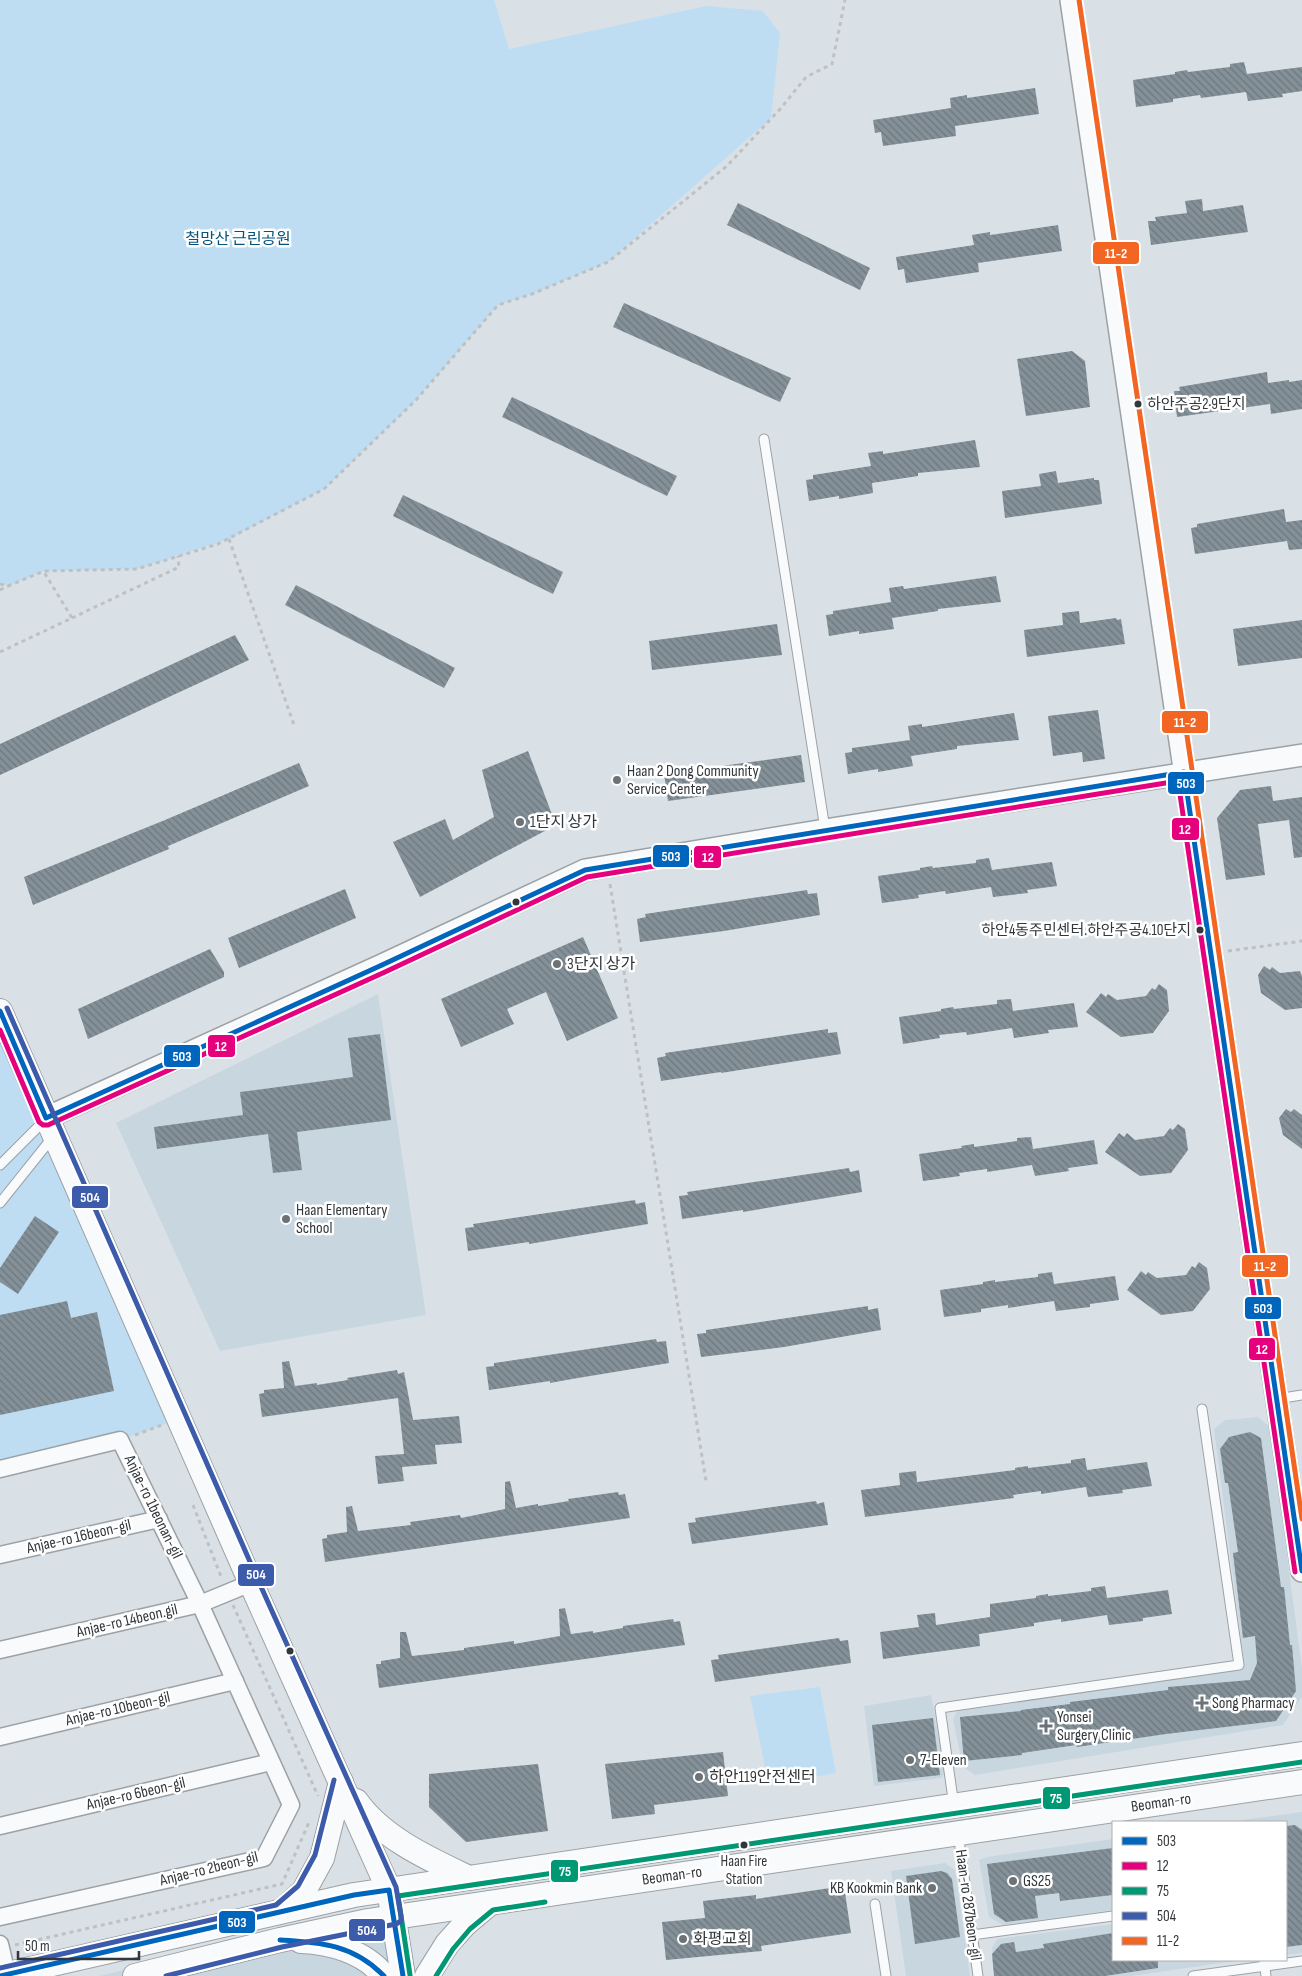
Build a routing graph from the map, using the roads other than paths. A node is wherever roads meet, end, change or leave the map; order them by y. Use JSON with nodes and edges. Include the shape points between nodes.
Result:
{"nodes":[{"id":1,"x":1071,"y":0,"type":"edge"},
{"id":2,"x":764,"y":439,"type":"dead end"},
{"id":3,"x":1302,"y":755,"type":"edge"},
{"id":4,"x":1184,"y":772,"type":"junction"},
{"id":5,"x":825,"y":830,"type":"junction"},
{"id":6,"x":0,"y":1011,"type":"edge"},
{"id":7,"x":50,"y":1127,"type":"junction"},
{"id":8,"x":0,"y":1165,"type":"edge"},
{"id":9,"x":0,"y":1202,"type":"edge"},
{"id":10,"x":1302,"y":1395,"type":"edge"},
{"id":11,"x":1276,"y":1399,"type":"junction"},
{"id":12,"x":1202,"y":1409,"type":"dead end"},
{"id":13,"x":0,"y":1469,"type":"edge"},
{"id":14,"x":159,"y":1518,"type":"junction"},
{"id":15,"x":0,"y":1555,"type":"edge"},
{"id":16,"x":1302,"y":1571,"type":"edge"},
{"id":17,"x":251,"y":1583,"type":"junction"},
{"id":18,"x":200,"y":1604,"type":"junction"},
{"id":19,"x":0,"y":1650,"type":"edge"},
{"id":20,"x":235,"y":1681,"type":"junction"},
{"id":21,"x":0,"y":1737,"type":"edge"},
{"id":22,"x":1302,"y":1754,"type":"edge"},
{"id":23,"x":272,"y":1762,"type":"junction"},
{"id":24,"x":341,"y":1782,"type":"junction"},
{"id":25,"x":1302,"y":1782,"type":"edge"},
{"id":26,"x":954,"y":1806,"type":"junction"},
{"id":27,"x":0,"y":1826,"type":"edge"},
{"id":28,"x":958,"y":1833,"type":"junction"},
{"id":29,"x":469,"y":1878,"type":"junction"},
{"id":30,"x":389,"y":1890,"type":"junction"},
{"id":31,"x":490,"y":1903,"type":"junction"},
{"id":32,"x":876,"y":1904,"type":"dead end"},
{"id":33,"x":280,"y":1912,"type":"junction"},
{"id":34,"x":1112,"y":1916,"type":"edge"},
{"id":35,"x":0,"y":1917,"type":"edge"},
{"id":36,"x":394,"y":1917,"type":"junction"},
{"id":37,"x":972,"y":1935,"type":"junction"},
{"id":38,"x":280,"y":1940,"type":"junction"},
{"id":39,"x":0,"y":1946,"type":"edge"},
{"id":40,"x":1302,"y":1961,"type":"edge"},
{"id":41,"x":1264,"y":1963,"type":"edge"},
{"id":42,"x":4,"y":1975,"type":"edge"},
{"id":43,"x":135,"y":1976,"type":"edge"},
{"id":44,"x":384,"y":1976,"type":"edge"},
{"id":45,"x":403,"y":1976,"type":"edge"},
{"id":46,"x":427,"y":1976,"type":"edge"},
{"id":47,"x":886,"y":1976,"type":"edge"},
{"id":48,"x":978,"y":1976,"type":"edge"},
{"id":49,"x":1193,"y":1976,"type":"edge"},
{"id":50,"x":1266,"y":1976,"type":"edge"}],
"edges":[{"from":1,"to":4,"type":"street"},
{"from":2,"to":5,"type":"lane"},
{"from":3,"to":4,"type":"street"},
{"from":4,"to":5,"type":"street"},
{"from":4,"to":11,"type":"street"},
{"from":5,"to":7,"type":"street","via":[[585,870],[301,1003]]},
{"from":6,"to":7,"type":"main road"},
{"from":7,"to":8,"type":"lane"},
{"from":7,"to":9,"type":"lane"},
{"from":7,"to":17,"type":"main road"},
{"from":10,"to":11,"type":"lane"},
{"from":11,"to":16,"type":"street"},
{"from":12,"to":26,"type":"lane","via":[[1239,1665],[940,1708]]},
{"from":13,"to":14,"type":"street","name":"Anjae-ro 1beonan-gil","via":[[120,1440]]},
{"from":14,"to":15,"type":"street","name":"Anjae-ro 16beon-gil"},
{"from":14,"to":18,"type":"street","name":"Anjae-ro 1beonan-gil"},
{"from":17,"to":18,"type":"street","name":"Anjae-ro 14beon.gil"},
{"from":17,"to":24,"type":"main road"},
{"from":18,"to":19,"type":"street","name":"Anjae-ro 14beon.gil"},
{"from":18,"to":20,"type":"street","name":"Anjae-ro 2beon-gil"},
{"from":20,"to":21,"type":"street","name":"Anjae-ro 10beon-gil"},
{"from":20,"to":23,"type":"street","name":"Anjae-ro 2beon-gil"},
{"from":22,"to":26,"type":"main road","name":"Beoman-ro"},
{"from":23,"to":27,"type":"street","name":"Anjae-ro 6beon-gil"},
{"from":23,"to":35,"type":"street","name":"Anjae-ro 2beon-gil","via":[[291,1805],[264,1858]]},
{"from":24,"to":29,"type":"main road","via":[[364,1812],[396,1838]]},
{"from":24,"to":30,"type":"main road"},
{"from":24,"to":33,"type":"main road","via":[[322,1858],[304,1891]]},
{"from":25,"to":28,"type":"main road","name":"Beoman-ro"},
{"from":26,"to":29,"type":"main road","name":"Beoman-ro"},
{"from":28,"to":31,"type":"main road","name":"Beoman-ro"},
{"from":28,"to":37,"type":"lane","name":"Haan-ro 287beon-gil"},
{"from":29,"to":30,"type":"main road","name":"Beoman-ro"},
{"from":30,"to":33,"type":"main road","name":"Beoman-ro"},
{"from":30,"to":36,"type":"main road"},
{"from":31,"to":36,"type":"main road","name":"Beoman-ro"},
{"from":31,"to":46,"type":"main road","via":[[446,1944]]},
{"from":32,"to":47,"type":"lane"},
{"from":33,"to":42,"type":"main road","name":"Beoman-ro"},
{"from":34,"to":37,"type":"lane"},
{"from":36,"to":38,"type":"main road","name":"Beoman-ro"},
{"from":36,"to":45,"type":"main road"},
{"from":37,"to":48,"type":"lane","name":"Haan-ro 287beon-gil"},
{"from":38,"to":43,"type":"main road","name":"Beoman-ro"},
{"from":38,"to":44,"type":"main road","via":[[337,1946],[359,1955]]},
{"from":39,"to":42,"type":"street"},
{"from":40,"to":41,"type":"lane"},
{"from":41,"to":49,"type":"lane"},
{"from":41,"to":50,"type":"lane"}]}
